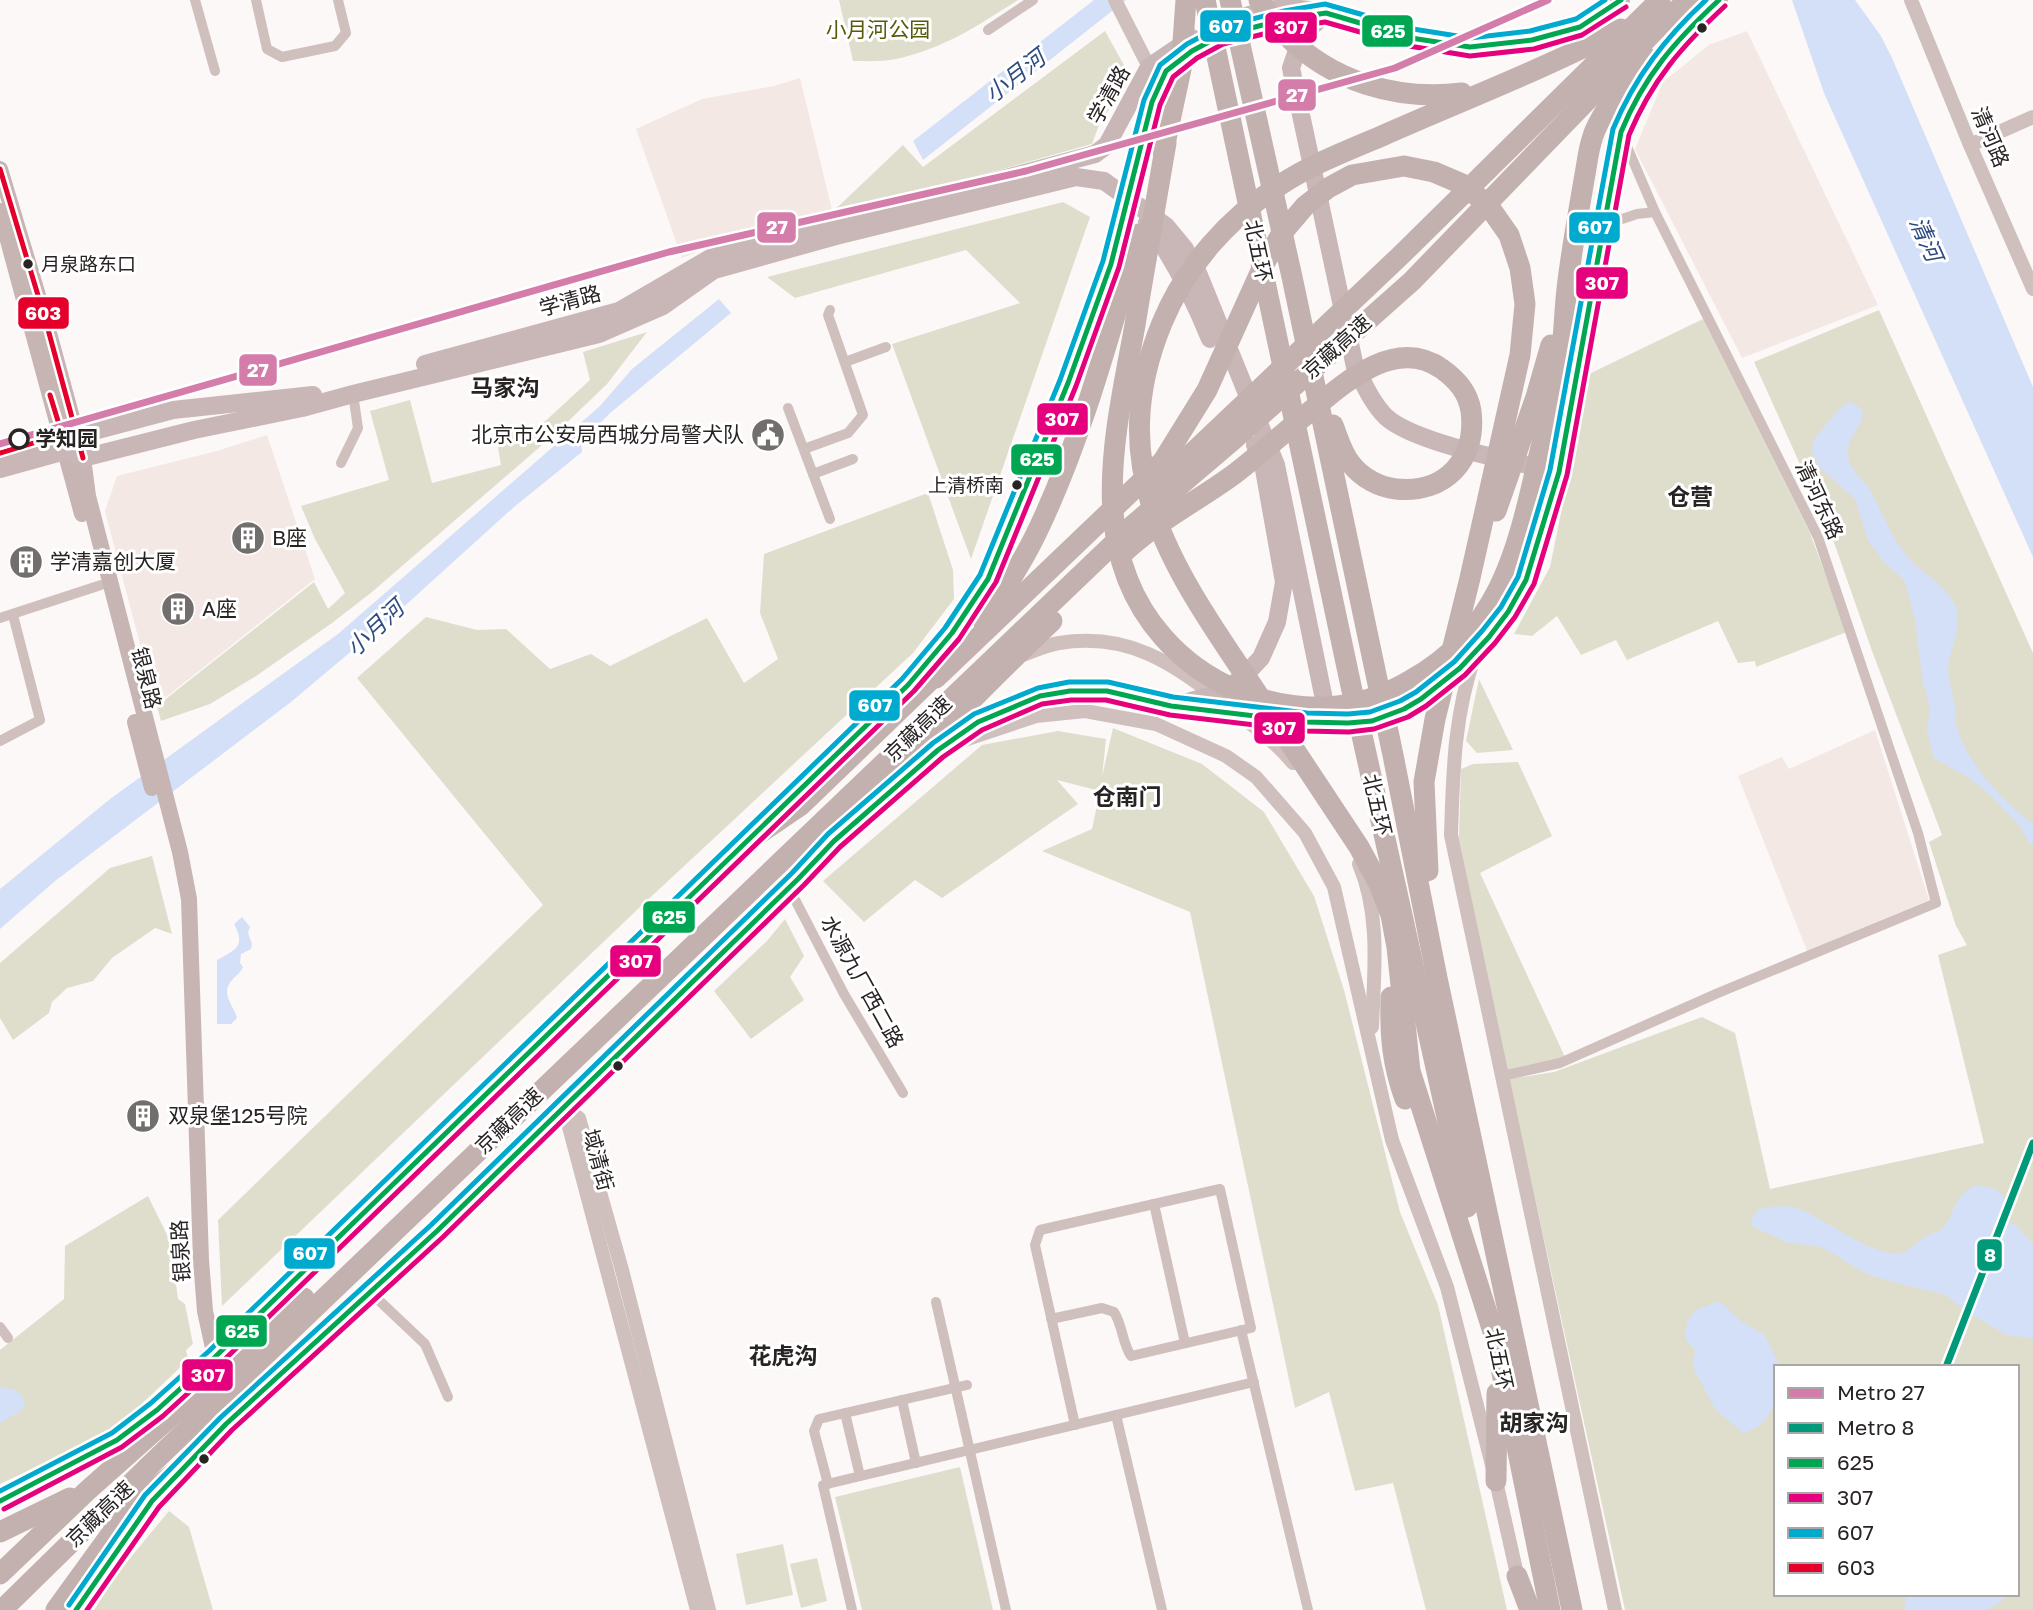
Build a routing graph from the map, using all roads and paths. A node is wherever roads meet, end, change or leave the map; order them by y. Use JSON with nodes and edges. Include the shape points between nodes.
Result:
{"nodes":[{"id":1,"x":195,"y":0,"type":"edge"},
{"id":2,"x":257,"y":0,"type":"edge"},
{"id":3,"x":338,"y":0,"type":"edge"},
{"id":4,"x":1033,"y":0,"type":"edge"},
{"id":5,"x":1115,"y":0,"type":"edge"},
{"id":6,"x":1186,"y":0,"type":"edge"},
{"id":7,"x":1205,"y":0,"type":"edge"},
{"id":8,"x":1230,"y":0,"type":"edge"},
{"id":9,"x":1259,"y":0,"type":"edge"},
{"id":10,"x":1621,"y":0,"type":"edge"},
{"id":11,"x":1689,"y":0,"type":"edge"},
{"id":12,"x":1719,"y":0,"type":"edge"},
{"id":13,"x":1911,"y":0,"type":"edge"},
{"id":14,"x":1662,"y":10,"type":"edge"},
{"id":15,"x":1326,"y":13,"type":"junction"},
{"id":16,"x":1641,"y":18,"type":"junction"},
{"id":17,"x":988,"y":30,"type":"dead end"},
{"id":18,"x":1149,"y":67,"type":"junction"},
{"id":19,"x":215,"y":71,"type":"dead end"},
{"id":20,"x":1485,"y":90,"type":"junction"},
{"id":21,"x":2033,"y":117,"type":"edge"},
{"id":22,"x":1620,"y":132,"type":"junction"},
{"id":23,"x":1166,"y":142,"type":"junction"},
{"id":24,"x":1107,"y":145,"type":"junction"},
{"id":25,"x":1970,"y":145,"type":"junction"},
{"id":26,"x":0,"y":169,"type":"edge"},
{"id":27,"x":1104,"y":181,"type":"junction"},
{"id":28,"x":1127,"y":197,"type":"junction"},
{"id":29,"x":0,"y":211,"type":"edge"},
{"id":30,"x":1655,"y":212,"type":"junction"},
{"id":31,"x":1604,"y":225,"type":"junction"},
{"id":32,"x":1292,"y":277,"type":"junction"},
{"id":33,"x":1568,"y":286,"type":"junction"},
{"id":34,"x":2033,"y":289,"type":"edge"},
{"id":35,"x":830,"y":310,"type":"dead end"},
{"id":36,"x":886,"y":347,"type":"dead end"},
{"id":37,"x":845,"y":362,"type":"junction"},
{"id":38,"x":353,"y":394,"type":"junction"},
{"id":39,"x":788,"y":408,"type":"dead end"},
{"id":40,"x":1227,"y":433,"type":"junction"},
{"id":41,"x":68,"y":439,"type":"junction"},
{"id":42,"x":804,"y":449,"type":"junction"},
{"id":43,"x":0,"y":453,"type":"edge"},
{"id":44,"x":83,"y":458,"type":"junction"},
{"id":45,"x":853,"y":459,"type":"dead end"},
{"id":46,"x":341,"y":463,"type":"dead end"},
{"id":47,"x":0,"y":469,"type":"edge"},
{"id":48,"x":1559,"y":472,"type":"junction"},
{"id":49,"x":813,"y":474,"type":"junction"},
{"id":50,"x":830,"y":519,"type":"dead end"},
{"id":51,"x":1470,"y":578,"type":"junction"},
{"id":52,"x":101,"y":585,"type":"junction"},
{"id":53,"x":13,"y":615,"type":"junction"},
{"id":54,"x":0,"y":618,"type":"edge"},
{"id":55,"x":1475,"y":653,"type":"junction"},
{"id":56,"x":1017,"y":657,"type":"junction"},
{"id":57,"x":936,"y":678,"type":"junction"},
{"id":58,"x":1171,"y":706,"type":"junction"},
{"id":59,"x":1328,"y":723,"type":"junction"},
{"id":60,"x":0,"y":741,"type":"edge"},
{"id":61,"x":146,"y":746,"type":"junction"},
{"id":62,"x":938,"y":750,"type":"junction"},
{"id":63,"x":1310,"y":778,"type":"junction"},
{"id":64,"x":748,"y":841,"type":"junction"},
{"id":65,"x":834,"y":841,"type":"junction"},
{"id":66,"x":789,"y":888,"type":"junction"},
{"id":67,"x":1437,"y":978,"type":"junction"},
{"id":68,"x":1371,"y":1046,"type":"junction"},
{"id":69,"x":1502,"y":1076,"type":"junction"},
{"id":70,"x":903,"y":1093,"type":"dead end"},
{"id":71,"x":564,"y":1108,"type":"junction"},
{"id":72,"x":1154,"y":1204,"type":"junction"},
{"id":73,"x":369,"y":1291,"type":"junction"},
{"id":74,"x":936,"y":1302,"type":"dead end"},
{"id":75,"x":1051,"y":1319,"type":"junction"},
{"id":76,"x":0,"y":1328,"type":"edge"},
{"id":77,"x":1241,"y":1330,"type":"junction"},
{"id":78,"x":8,"y":1338,"type":"dead end"},
{"id":79,"x":1185,"y":1343,"type":"junction"},
{"id":80,"x":1496,"y":1345,"type":"junction"},
{"id":81,"x":215,"y":1357,"type":"junction"},
{"id":82,"x":1254,"y":1382,"type":"junction"},
{"id":83,"x":961,"y":1386,"type":"junction"},
{"id":84,"x":447,"y":1397,"type":"dead end"},
{"id":85,"x":902,"y":1400,"type":"junction"},
{"id":86,"x":845,"y":1413,"type":"junction"},
{"id":87,"x":1116,"y":1415,"type":"junction"},
{"id":88,"x":1075,"y":1425,"type":"junction"},
{"id":89,"x":970,"y":1450,"type":"junction"},
{"id":90,"x":188,"y":1462,"type":"junction"},
{"id":91,"x":916,"y":1463,"type":"junction"},
{"id":92,"x":860,"y":1476,"type":"junction"},
{"id":93,"x":1496,"y":1481,"type":"junction"},
{"id":94,"x":828,"y":1484,"type":"junction"},
{"id":95,"x":88,"y":1490,"type":"junction"},
{"id":96,"x":0,"y":1501,"type":"edge"},
{"id":97,"x":0,"y":1532,"type":"edge"},
{"id":98,"x":0,"y":1574,"type":"edge"},
{"id":99,"x":1517,"y":1576,"type":"joint"},
{"id":100,"x":2,"y":1610,"type":"edge"},
{"id":101,"x":56,"y":1610,"type":"edge"},
{"id":102,"x":76,"y":1610,"type":"edge"},
{"id":103,"x":697,"y":1610,"type":"edge"},
{"id":104,"x":709,"y":1610,"type":"edge"},
{"id":105,"x":852,"y":1610,"type":"edge"},
{"id":106,"x":1006,"y":1610,"type":"edge"},
{"id":107,"x":1162,"y":1610,"type":"edge"},
{"id":108,"x":1308,"y":1610,"type":"edge"},
{"id":109,"x":1528,"y":1610,"type":"edge"},
{"id":110,"x":1550,"y":1610,"type":"edge"},
{"id":111,"x":1572,"y":1610,"type":"edge"},
{"id":112,"x":1615,"y":1610,"type":"edge"}],
"edges":[{"from":1,"to":19,"type":"street"},
{"from":2,"to":3,"type":"street","via":[[267,49],[282,57],[335,46],[346,33]]},
{"from":4,"to":17,"type":"street"},
{"from":5,"to":18,"type":"street"},
{"from":6,"to":23,"type":"highway","via":[[1181,69]]},
{"from":7,"to":80,"type":"highway","name":"北五环"},
{"from":8,"to":32,"type":"highway","name":"北五环"},
{"from":9,"to":20,"type":"highway","via":[[1313,58],[1364,85],[1406,95]]},
{"from":10,"to":15,"type":"main road","name":"学清路","via":[[1580,27],[1532,40],[1470,47],[1411,38]]},
{"from":11,"to":14,"type":"highway","name":"京藏高速"},
{"from":12,"to":22,"type":"main road","via":[[1671,45],[1645,81]]},
{"from":13,"to":25,"type":"street","name":"清河路"},
{"from":14,"to":16,"type":"highway","name":"京藏高速"},
{"from":14,"to":33,"type":"highway","via":[[1655,43],[1593,133]]},
{"from":14,"to":40,"type":"highway","name":"京藏高速","via":[[1412,281]]},
{"from":15,"to":18,"type":"main road","name":"学清路","via":[[1284,6],[1252,13],[1194,37]]},
{"from":15,"to":28,"type":"main road","via":[[1220,36],[1166,71],[1152,102]]},
{"from":15,"to":48,"type":"main road","via":[[1301,36],[1291,68],[1355,367],[1369,395],[1387,418],[1434,440]]},
{"from":16,"to":20,"type":"highway","via":[[1568,56]]},
{"from":16,"to":40,"type":"highway","name":"京藏高速"},
{"from":18,"to":24,"type":"main road","name":"学清路"},
{"from":20,"to":63,"type":"highway","via":[[1327,160],[1281,184],[1242,212],[1188,274],[1151,349],[1138,435],[1145,486],[1162,537],[1208,620]]},
{"from":21,"to":25,"type":"street"},
{"from":22,"to":30,"type":"street","name":"清河东路"},
{"from":22,"to":31,"type":"main road"},
{"from":23,"to":33,"type":"highway","via":[[1114,439],[1110,491],[1117,544],[1142,609],[1181,657],[1211,677],[1269,702],[1302,708],[1368,699],[1428,671],[1476,628],[1506,572],[1523,522],[1559,369]]},
{"from":23,"to":57,"type":"highway","via":[[1105,349],[1055,493],[1010,581]]},
{"from":24,"to":27,"type":"main road","via":[[1101,162]]},
{"from":24,"to":41,"type":"main road","name":"学清路","via":[[1084,158],[712,257],[619,311],[584,321],[303,397],[173,410]]},
{"from":25,"to":34,"type":"street","name":"清河路"},
{"from":26,"to":41,"type":"main road","via":[[46,321]]},
{"from":27,"to":28,"type":"main road"},
{"from":27,"to":38,"type":"main road","name":"学清路","via":[[1076,177],[714,270],[663,306],[599,334]]},
{"from":28,"to":58,"type":"main road","via":[[1169,252],[1192,295],[1263,464],[1283,582],[1277,622],[1261,658],[1220,693]]},
{"from":28,"to":59,"type":"main road","via":[[1166,226],[1185,249],[1276,465]]},
{"from":28,"to":64,"type":"main road","via":[[1111,264],[1069,383],[988,579],[952,633],[908,685]]},
{"from":29,"to":41,"type":"main road"},
{"from":30,"to":31,"type":"street"},
{"from":30,"to":69,"type":"street","name":"清河东路","via":[[1818,537],[1918,832],[1936,902],[1560,1063]]},
{"from":31,"to":48,"type":"main road"},
{"from":32,"to":56,"type":"highway","via":[[1330,417],[1351,464],[1377,484],[1411,490],[1450,476],[1469,444],[1471,408],[1459,384],[1436,365],[1413,359],[1397,358],[1372,366],[1349,380],[1233,475],[1136,540]]},
{"from":32,"to":67,"type":"highway","name":"北五环"},
{"from":33,"to":51,"type":"highway","via":[[1536,397]]},
{"from":35,"to":37,"type":"street"},
{"from":36,"to":37,"type":"street"},
{"from":37,"to":42,"type":"street","via":[[863,415],[848,433]]},
{"from":38,"to":44,"type":"main road","name":"学清路"},
{"from":38,"to":46,"type":"street","via":[[358,428]]},
{"from":39,"to":42,"type":"street"},
{"from":40,"to":95,"type":"highway","name":"京藏高速","via":[[921,709],[401,1212]]},
{"from":40,"to":100,"type":"highway","name":"京藏高速"},
{"from":41,"to":43,"type":"main road","name":"学清路"},
{"from":41,"to":44,"type":"main road"},
{"from":41,"to":47,"type":"main road","name":"学清路"},
{"from":41,"to":52,"type":"main road","name":"银泉路"},
{"from":42,"to":49,"type":"street"},
{"from":44,"to":61,"type":"main road","name":"银泉路"},
{"from":45,"to":49,"type":"street"},
{"from":48,"to":55,"type":"main road","via":[[1526,580],[1508,612]]},
{"from":49,"to":50,"type":"street"},
{"from":51,"to":57,"type":"highway","via":[[1520,355],[1525,304],[1520,268],[1509,235],[1488,205],[1462,184],[1404,166],[1352,174],[1305,206],[1282,233],[1207,390],[1163,461]]},
{"from":51,"to":67,"type":"highway","via":[[1434,719],[1424,782]]},
{"from":52,"to":53,"type":"street"},
{"from":52,"to":61,"type":"main road","name":"银泉路"},
{"from":53,"to":54,"type":"street"},
{"from":53,"to":60,"type":"street","via":[[40,720]]},
{"from":55,"to":59,"type":"main road","via":[[1404,709],[1372,721]]},
{"from":55,"to":69,"type":"street","via":[[1463,687],[1453,758],[1451,835]]},
{"from":56,"to":63,"type":"street","via":[[1058,643],[1089,641],[1155,655],[1182,670],[1260,731]]},
{"from":56,"to":65,"type":"highway"},
{"from":57,"to":64,"type":"highway","via":[[801,805]]},
{"from":58,"to":59,"type":"main road"},
{"from":58,"to":62,"type":"main road","via":[[1107,691],[1040,696],[978,722]]},
{"from":61,"to":81,"type":"main road","name":"银泉路","via":[[169,830],[189,933],[201,1260]]},
{"from":62,"to":65,"type":"main road"},
{"from":62,"to":68,"type":"street","via":[[1036,716],[1084,711],[1156,724],[1226,756],[1256,777],[1305,833],[1334,887]]},
{"from":63,"to":68,"type":"street","via":[[1365,879],[1375,944]]},
{"from":63,"to":80,"type":"highway","via":[[1379,884],[1391,949],[1390,1037],[1395,1073],[1405,1100],[1431,1141],[1448,1186]]},
{"from":64,"to":81,"type":"main road"},
{"from":65,"to":66,"type":"main road"},
{"from":66,"to":70,"type":"street","name":"水源九厂西二路"},
{"from":66,"to":71,"type":"main road"},
{"from":67,"to":111,"type":"highway","name":"北五环"},
{"from":68,"to":93,"type":"street","via":[[1392,1140],[1447,1287]]},
{"from":69,"to":112,"type":"street"},
{"from":71,"to":73,"type":"main road"},
{"from":71,"to":103,"type":"street","name":"域清街"},
{"from":71,"to":104,"type":"street","name":"域清街","via":[[579,1118]]},
{"from":72,"to":75,"type":"street","via":[[1040,1230],[1035,1245]]},
{"from":72,"to":77,"type":"street","via":[[1220,1189],[1251,1328]]},
{"from":72,"to":79,"type":"street"},
{"from":73,"to":84,"type":"street","via":[[425,1344]]},
{"from":73,"to":90,"type":"main road"},
{"from":74,"to":83,"type":"street"},
{"from":75,"to":79,"type":"street","via":[[1102,1308],[1114,1312],[1131,1356]]},
{"from":75,"to":88,"type":"street"},
{"from":76,"to":78,"type":"street"},
{"from":77,"to":79,"type":"street"},
{"from":77,"to":82,"type":"street"},
{"from":80,"to":93,"type":"highway"},
{"from":80,"to":110,"type":"highway","name":"北五环"},
{"from":81,"to":96,"type":"main road","via":[[117,1440]]},
{"from":82,"to":87,"type":"street"},
{"from":82,"to":108,"type":"street"},
{"from":83,"to":85,"type":"street"},
{"from":83,"to":89,"type":"street"},
{"from":85,"to":86,"type":"street"},
{"from":85,"to":91,"type":"street"},
{"from":86,"to":92,"type":"street"},
{"from":86,"to":94,"type":"street","via":[[819,1419],[815,1425]]},
{"from":87,"to":88,"type":"street"},
{"from":87,"to":107,"type":"street"},
{"from":88,"to":89,"type":"street"},
{"from":89,"to":91,"type":"street"},
{"from":89,"to":106,"type":"street"},
{"from":90,"to":101,"type":"highway","via":[[119,1522]]},
{"from":90,"to":102,"type":"main road","via":[[152,1501]]},
{"from":91,"to":92,"type":"street"},
{"from":92,"to":94,"type":"street"},
{"from":93,"to":99,"type":"street"},
{"from":94,"to":105,"type":"street","via":[[823,1485]]},
{"from":95,"to":97,"type":"highway"},
{"from":95,"to":98,"type":"highway","name":"京藏高速"},
{"from":99,"to":109,"type":"highway"}]}
